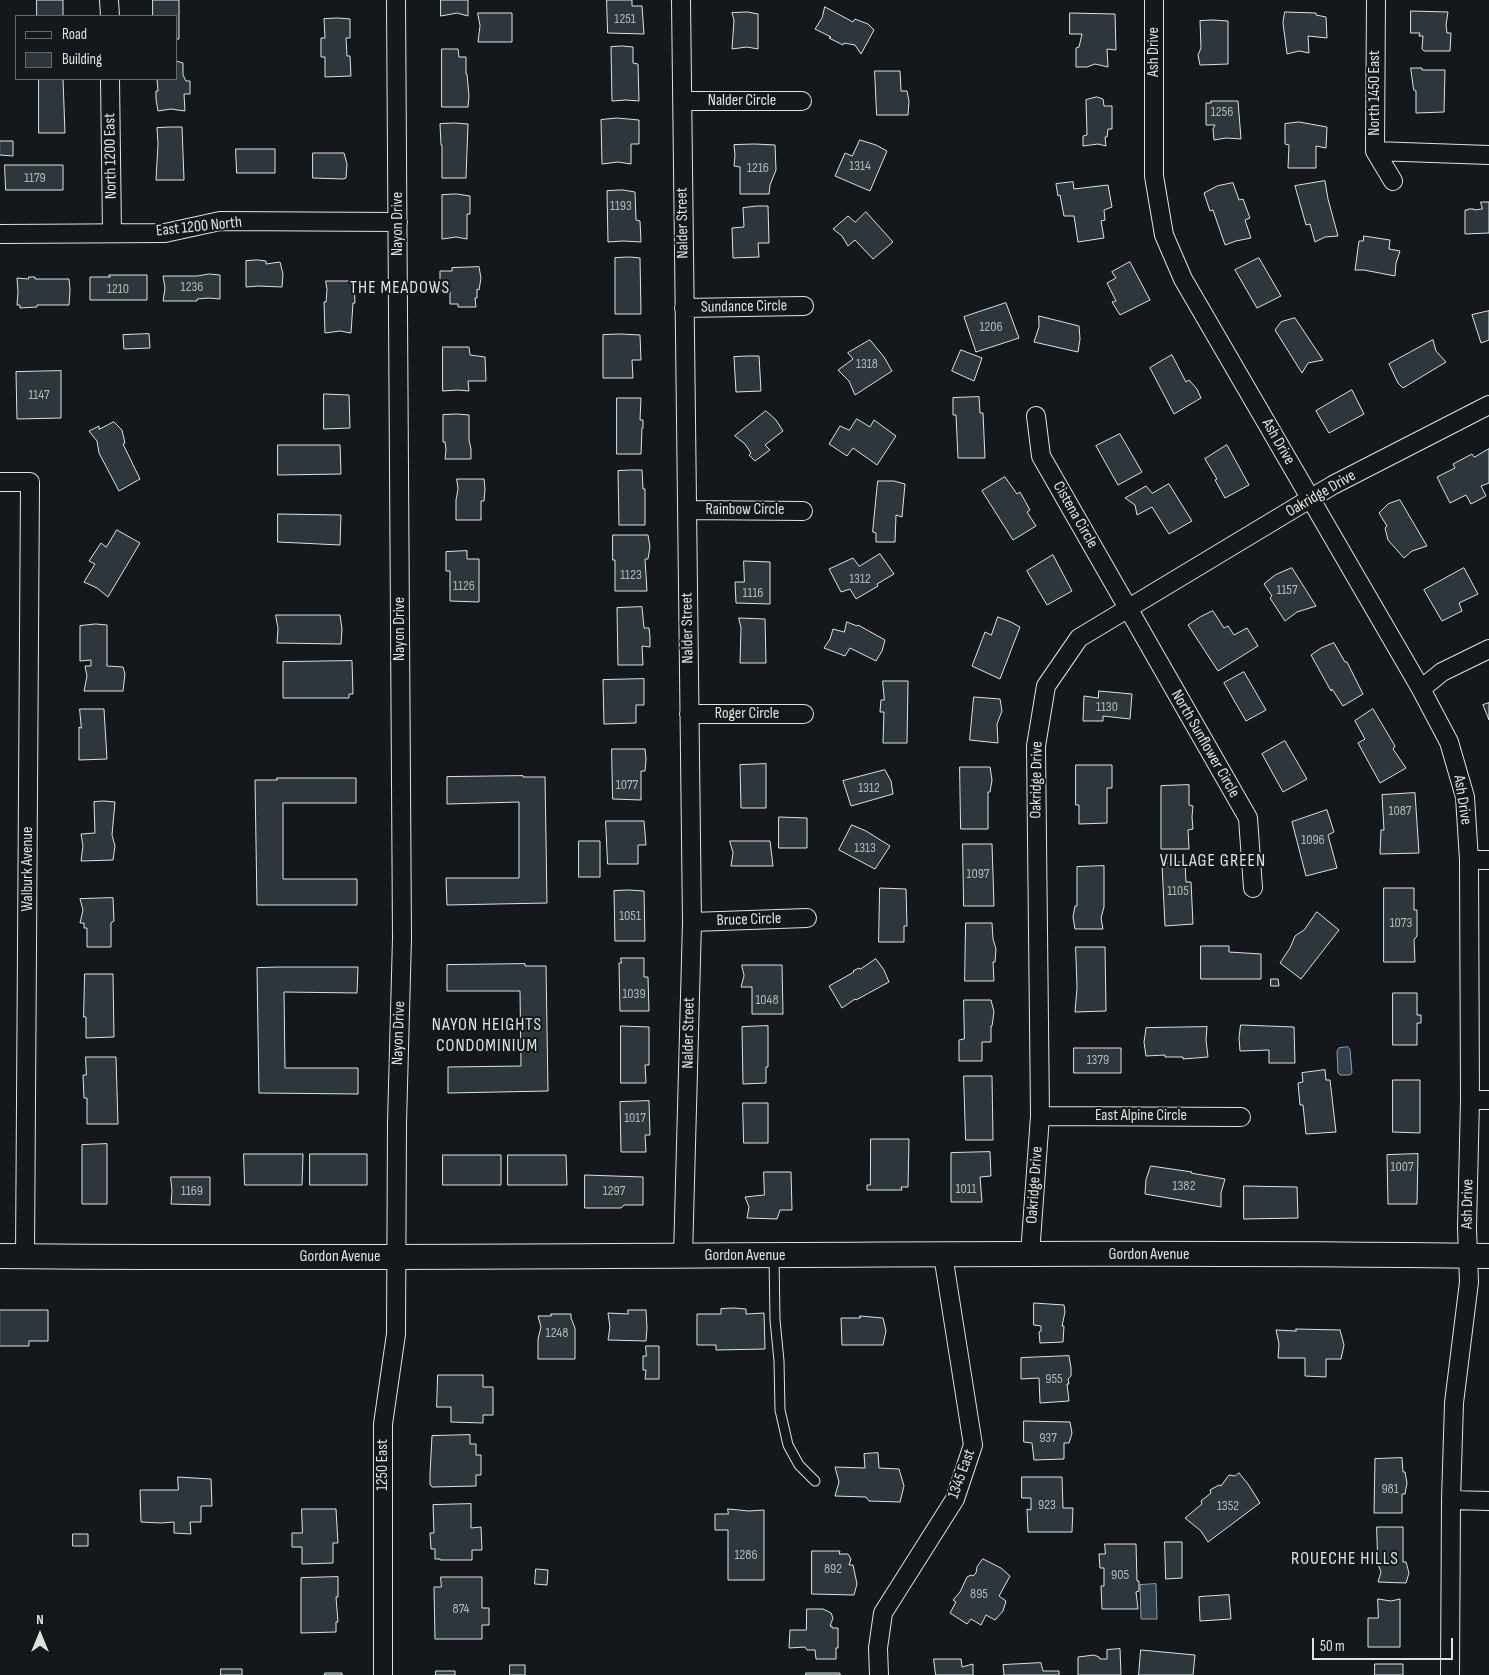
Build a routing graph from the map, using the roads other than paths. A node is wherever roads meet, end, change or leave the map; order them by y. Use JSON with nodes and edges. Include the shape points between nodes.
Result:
{"nodes":[{"id":1,"x":109,"y":0,"type":"edge"},
{"id":2,"x":396,"y":0,"type":"edge"},
{"id":3,"x":681,"y":0,"type":"edge"},
{"id":4,"x":1154,"y":0,"type":"edge"},
{"id":5,"x":1376,"y":0,"type":"edge"},
{"id":6,"x":110,"y":15,"type":"edge"},
{"id":7,"x":110,"y":80,"type":"edge"},
{"id":8,"x":682,"y":100,"type":"junction"},
{"id":9,"x":802,"y":100,"type":"dead end"},
{"id":10,"x":1375,"y":151,"type":"junction"},
{"id":11,"x":1489,"y":154,"type":"edge"},
{"id":12,"x":1393,"y":181,"type":"dead end"},
{"id":13,"x":398,"y":222,"type":"junction"},
{"id":14,"x":112,"y":233,"type":"junction"},
{"id":15,"x":0,"y":234,"type":"edge"},
{"id":16,"x":804,"y":306,"type":"dead end"},
{"id":17,"x":684,"y":308,"type":"junction"},
{"id":18,"x":1489,"y":405,"type":"edge"},
{"id":19,"x":1036,"y":416,"type":"dead end"},
{"id":20,"x":0,"y":482,"type":"edge"},
{"id":21,"x":1311,"y":500,"type":"junction"},
{"id":22,"x":687,"y":510,"type":"junction"},
{"id":23,"x":803,"y":511,"type":"dead end"},
{"id":24,"x":1129,"y":609,"type":"junction"},
{"id":25,"x":1489,"y":649,"type":"edge"},
{"id":26,"x":1421,"y":689,"type":"junction"},
{"id":27,"x":689,"y":714,"type":"junction"},
{"id":28,"x":804,"y":714,"type":"dead end"},
{"id":29,"x":1469,"y":860,"type":"junction"},
{"id":30,"x":1489,"y":860,"type":"edge"},
{"id":31,"x":1253,"y":888,"type":"dead end"},
{"id":32,"x":807,"y":918,"type":"dead end"},
{"id":33,"x":692,"y":922,"type":"junction"},
{"id":34,"x":1470,"y":1100,"type":"junction"},
{"id":35,"x":1489,"y":1100,"type":"edge"},
{"id":36,"x":1040,"y":1116,"type":"junction"},
{"id":37,"x":1241,"y":1117,"type":"dead end"},
{"id":38,"x":1030,"y":1254,"type":"junction"},
{"id":39,"x":944,"y":1255,"type":"junction"},
{"id":40,"x":0,"y":1256,"type":"edge"},
{"id":41,"x":25,"y":1256,"type":"junction"},
{"id":42,"x":684,"y":1256,"type":"junction"},
{"id":43,"x":774,"y":1256,"type":"junction"},
{"id":44,"x":1479,"y":1256,"type":"edge"},
{"id":45,"x":396,"y":1257,"type":"junction"},
{"id":46,"x":815,"y":1481,"type":"dead end"},
{"id":47,"x":1451,"y":1500,"type":"junction"},
{"id":48,"x":1489,"y":1500,"type":"edge"},
{"id":49,"x":383,"y":1675,"type":"edge"},
{"id":50,"x":878,"y":1675,"type":"edge"},
{"id":51,"x":1450,"y":1675,"type":"edge"}],
"edges":[{"from":1,"to":6,"type":"street"},
{"from":2,"to":13,"type":"street","name":"Nayon Drive"},
{"from":3,"to":8,"type":"street","name":"Nalder Street"},
{"from":4,"to":21,"type":"street","name":"Ash Drive","via":[[1154,176],[1164,235],[1183,279]]},
{"from":5,"to":10,"type":"street","name":"North 1450 East"},
{"from":7,"to":14,"type":"street","name":"North 1200 East"},
{"from":8,"to":9,"type":"street","name":"Nalder Circle"},
{"from":8,"to":17,"type":"street","name":"Nalder Street"},
{"from":10,"to":11,"type":"street"},
{"from":10,"to":12,"type":"street","name":"North 1450 East"},
{"from":13,"to":14,"type":"street","name":"East 1200 North","via":[[220,222],[165,233]]},
{"from":13,"to":45,"type":"street","name":"Nayon Drive","via":[[402,938]]},
{"from":14,"to":15,"type":"street","name":"East 1200 North"},
{"from":16,"to":17,"type":"street","name":"Sundance Circle"},
{"from":17,"to":22,"type":"street","name":"Nalder Street"},
{"from":18,"to":21,"type":"street","name":"Oakridge Drive","via":[[1333,485]]},
{"from":19,"to":24,"type":"street","name":"Cistena Circle","via":[[1041,456]]},
{"from":20,"to":41,"type":"street","name":"Walburk Avenue","via":[[30,482]]},
{"from":21,"to":24,"type":"street","name":"Oakridge Drive"},
{"from":21,"to":26,"type":"street","name":"Ash Drive"},
{"from":22,"to":23,"type":"street","name":"Rainbow Circle"},
{"from":22,"to":27,"type":"street","name":"Nalder Street"},
{"from":24,"to":31,"type":"street","name":"North Sunflower Circle","via":[[1248,818]]},
{"from":24,"to":36,"type":"street","name":"Oakridge Drive","via":[[1079,638],[1046,686],[1036,746]]},
{"from":25,"to":26,"type":"street","via":[[1442,672]]},
{"from":26,"to":29,"type":"street","name":"Ash Drive","via":[[1449,742],[1465,797]]},
{"from":27,"to":28,"type":"street","name":"Roger Circle"},
{"from":27,"to":33,"type":"street","name":"Nalder Street"},
{"from":29,"to":30,"type":"street"},
{"from":29,"to":34,"type":"street","name":"Ash Drive"},
{"from":32,"to":33,"type":"street","name":"Bruce Circle"},
{"from":33,"to":42,"type":"street","name":"Nalder Street"},
{"from":34,"to":35,"type":"street"},
{"from":34,"to":44,"type":"street","name":"Ash Drive","via":[[1467,1228]]},
{"from":36,"to":37,"type":"street","name":"East Alpine Circle"},
{"from":36,"to":38,"type":"street","name":"Oakridge Drive"},
{"from":38,"to":39,"type":"main road","name":"Gordon Avenue"},
{"from":38,"to":44,"type":"main road","name":"Gordon Avenue"},
{"from":39,"to":43,"type":"main road","name":"Gordon Avenue"},
{"from":39,"to":50,"type":"street","name":"1345 East","via":[[973,1445],[955,1498],[883,1612]]},
{"from":40,"to":41,"type":"main road","name":"Gordon Avenue"},
{"from":41,"to":45,"type":"main road","name":"Gordon Avenue"},
{"from":42,"to":43,"type":"main road","name":"Gordon Avenue"},
{"from":42,"to":45,"type":"main road","name":"Gordon Avenue"},
{"from":43,"to":46,"type":"lane","via":[[780,1410],[788,1444],[799,1465]]},
{"from":44,"to":47,"type":"street","name":"Ash Drive","via":[[1469,1282],[1454,1403]]},
{"from":45,"to":49,"type":"street","name":"1250 East","via":[[396,1334],[383,1424]]},
{"from":47,"to":48,"type":"street"},
{"from":47,"to":51,"type":"street","name":"Ash Drive"}]}
